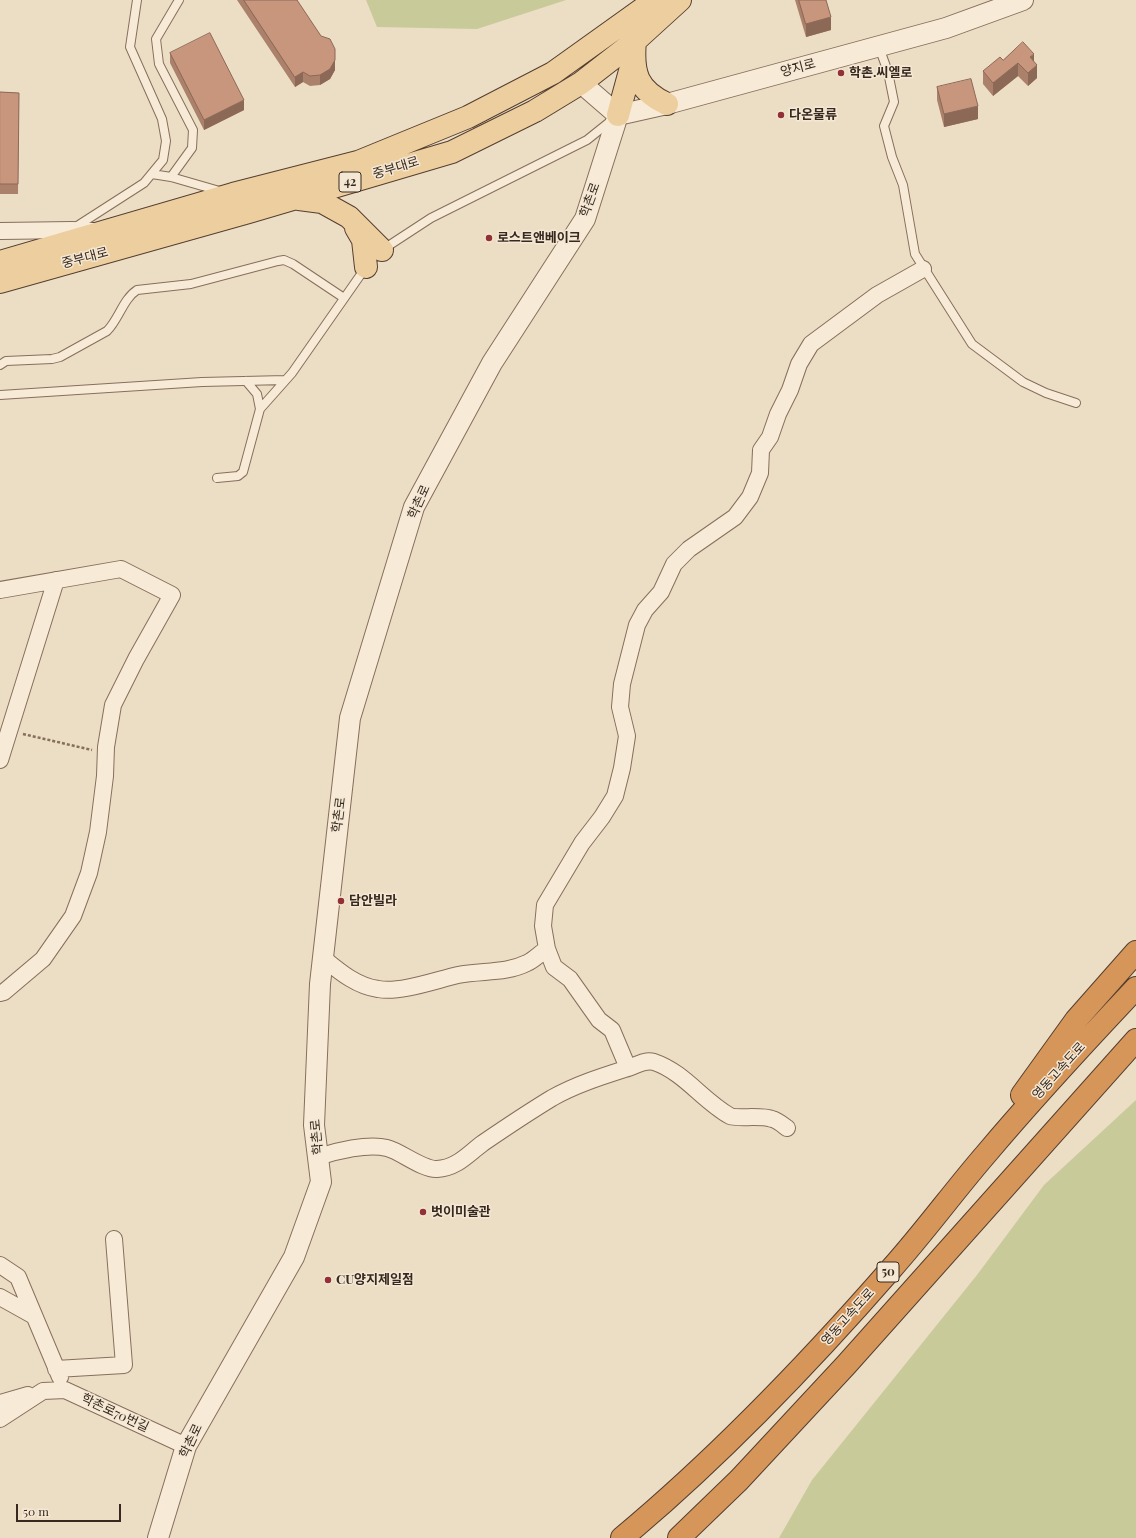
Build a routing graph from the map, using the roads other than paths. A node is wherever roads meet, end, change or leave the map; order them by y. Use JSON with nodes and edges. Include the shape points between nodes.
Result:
{"nodes":[{"id":1,"x":136,"y":0,"type":"edge"},
{"id":2,"x":179,"y":0,"type":"edge"},
{"id":3,"x":692,"y":0,"type":"edge"},
{"id":4,"x":1023,"y":0,"type":"edge"},
{"id":5,"x":663,"y":3,"type":"edge"},
{"id":6,"x":879,"y":46,"type":"junction"},
{"id":7,"x":635,"y":48,"type":"junction"},
{"id":8,"x":581,"y":83,"type":"junction"},
{"id":9,"x":667,"y":104,"type":"junction"},
{"id":10,"x":618,"y":115,"type":"junction"},
{"id":11,"x":152,"y":174,"type":"junction"},
{"id":12,"x":171,"y":177,"type":"junction"},
{"id":13,"x":232,"y":194,"type":"junction"},
{"id":14,"x":296,"y":198,"type":"junction"},
{"id":15,"x":349,"y":217,"type":"junction"},
{"id":16,"x":72,"y":230,"type":"junction"},
{"id":17,"x":0,"y":231,"type":"edge"},
{"id":18,"x":104,"y":232,"type":"junction"},
{"id":19,"x":382,"y":250,"type":"junction"},
{"id":20,"x":0,"y":262,"type":"edge"},
{"id":21,"x":366,"y":267,"type":"junction"},
{"id":22,"x":923,"y":269,"type":"junction"},
{"id":23,"x":0,"y":282,"type":"edge"},
{"id":24,"x":344,"y":298,"type":"junction"},
{"id":25,"x":0,"y":365,"type":"edge"},
{"id":26,"x":285,"y":380,"type":"junction"},
{"id":27,"x":246,"y":381,"type":"junction"},
{"id":28,"x":0,"y":395,"type":"edge"},
{"id":29,"x":1076,"y":403,"type":"dead end"},
{"id":30,"x":260,"y":409,"type":"junction"},
{"id":31,"x":217,"y":478,"type":"dead end"},
{"id":32,"x":56,"y":580,"type":"junction"},
{"id":33,"x":0,"y":590,"type":"edge"},
{"id":34,"x":0,"y":760,"type":"edge"},
{"id":35,"x":547,"y":949,"type":"junction"},
{"id":36,"x":1136,"y":952,"type":"edge"},
{"id":37,"x":323,"y":958,"type":"junction"},
{"id":38,"x":1136,"y":988,"type":"edge"},
{"id":39,"x":0,"y":993,"type":"edge"},
{"id":40,"x":1136,"y":1040,"type":"edge"},
{"id":41,"x":628,"y":1068,"type":"junction"},
{"id":42,"x":787,"y":1128,"type":"dead end"},
{"id":43,"x":318,"y":1157,"type":"junction"},
{"id":44,"x":965,"y":1180,"type":"junction"},
{"id":45,"x":114,"y":1239,"type":"dead end"},
{"id":46,"x":0,"y":1265,"type":"edge"},
{"id":47,"x":0,"y":1297,"type":"edge"},
{"id":48,"x":34,"y":1316,"type":"junction"},
{"id":49,"x":56,"y":1369,"type":"junction"},
{"id":50,"x":66,"y":1390,"type":"junction"},
{"id":51,"x":43,"y":1391,"type":"junction"},
{"id":52,"x":0,"y":1403,"type":"edge"},
{"id":53,"x":0,"y":1419,"type":"edge"},
{"id":54,"x":186,"y":1446,"type":"junction"},
{"id":55,"x":158,"y":1538,"type":"edge"},
{"id":56,"x":622,"y":1538,"type":"edge"},
{"id":57,"x":679,"y":1538,"type":"edge"}],
"edges":[{"from":1,"to":11,"type":"lane","via":[[130,47],[162,119],[166,140],[162,160]]},
{"from":2,"to":12,"type":"lane","via":[[156,39],[159,64],[193,130],[192,148]]},
{"from":3,"to":5,"type":"main road"},
{"from":4,"to":6,"type":"street","name":"양지로","via":[[946,28]]},
{"from":5,"to":7,"type":"main road","name":"중부대로","number":"42"},
{"from":5,"to":13,"type":"main road","name":"중부대로","number":"42","via":[[553,73],[468,117],[358,162]]},
{"from":6,"to":9,"type":"street","name":"양지로"},
{"from":6,"to":22,"type":"lane","via":[[894,102],[884,126],[903,185],[915,254]]},
{"from":7,"to":8,"type":"main road","name":"중부대로","number":"42"},
{"from":7,"to":9,"type":"main road","via":[[641,85],[652,97]]},
{"from":7,"to":10,"type":"main road"},
{"from":8,"to":10,"type":"street"},
{"from":8,"to":14,"type":"main road","name":"중부대로","number":"42","via":[[535,111],[452,152]]},
{"from":9,"to":10,"type":"street","name":"양지로"},
{"from":10,"to":19,"type":"lane","via":[[587,140],[432,218]]},
{"from":10,"to":37,"type":"street","name":"학촌로","via":[[585,219],[492,363],[414,507],[350,718]]},
{"from":11,"to":12,"type":"lane"},
{"from":11,"to":16,"type":"lane","via":[[144,183]]},
{"from":12,"to":13,"type":"lane"},
{"from":13,"to":18,"type":"main road","name":"중부대로","number":"42"},
{"from":14,"to":15,"type":"main road","via":[[322,202]]},
{"from":14,"to":23,"type":"main road","name":"중부대로","number":"42"},
{"from":15,"to":19,"type":"main road"},
{"from":15,"to":21,"type":"main road","via":[[363,240]]},
{"from":16,"to":17,"type":"street"},
{"from":16,"to":18,"type":"street"},
{"from":18,"to":20,"type":"main road","name":"중부대로","number":"42"},
{"from":19,"to":21,"type":"lane"},
{"from":21,"to":24,"type":"lane"},
{"from":22,"to":29,"type":"lane","via":[[972,344],[1023,382]]},
{"from":22,"to":35,"type":"street","via":[[877,295],[811,344],[799,364],[770,437],[761,450],[760,473],[750,497],[735,517],[689,549],[674,564],[661,592],[645,610],[637,625],[622,684],[620,708],[627,736],[615,796],[582,843],[545,905],[543,926]]},
{"from":24,"to":25,"type":"lane","via":[[293,264],[284,260],[278,261],[191,284],[137,290],[130,294],[107,331],[60,357],[6,361]]},
{"from":24,"to":26,"type":"lane"},
{"from":26,"to":27,"type":"lane"},
{"from":26,"to":30,"type":"lane"},
{"from":27,"to":28,"type":"lane"},
{"from":27,"to":30,"type":"lane","via":[[257,394]]},
{"from":30,"to":31,"type":"lane","via":[[243,472],[238,476]]},
{"from":32,"to":33,"type":"street"},
{"from":32,"to":34,"type":"street"},
{"from":32,"to":39,"type":"street","via":[[121,569],[172,595],[113,705],[98,832],[89,873],[73,916],[43,959]]},
{"from":35,"to":37,"type":"street","via":[[527,963],[500,972],[475,972],[402,988],[378,990],[356,982]]},
{"from":35,"to":41,"type":"street","via":[[554,967],[570,979],[599,1020],[612,1030]]},
{"from":36,"to":44,"type":"highway","via":[[1076,1020],[1043,1064]]},
{"from":37,"to":43,"type":"street","name":"학촌로","via":[[314,1125]]},
{"from":38,"to":44,"type":"highway","name":"영동고속도로","number":"50","via":[[1069,1059]]},
{"from":40,"to":57,"type":"highway","number":"50","via":[[846,1365],[739,1480]]},
{"from":41,"to":42,"type":"street","via":[[640,1062],[652,1062],[668,1068],[732,1117],[772,1118]]},
{"from":41,"to":43,"type":"street","via":[[596,1078],[552,1098],[482,1144],[461,1162],[436,1170],[387,1148],[356,1148]]},
{"from":43,"to":54,"type":"street","name":"학촌로","via":[[321,1182],[294,1257]]},
{"from":44,"to":56,"type":"highway","name":"영동고속도로","number":"50","via":[[893,1267],[800,1369],[656,1510]]},
{"from":45,"to":49,"type":"street","via":[[124,1365]]},
{"from":46,"to":48,"type":"street","via":[[18,1277]]},
{"from":47,"to":48,"type":"street"},
{"from":48,"to":49,"type":"street"},
{"from":49,"to":50,"type":"street"},
{"from":50,"to":51,"type":"street","name":"학촌로70번길"},
{"from":50,"to":54,"type":"street","name":"학촌로70번길"},
{"from":51,"to":52,"type":"street","name":"학촌로70번길"},
{"from":51,"to":53,"type":"street"},
{"from":54,"to":55,"type":"street","name":"학촌로"}]}
